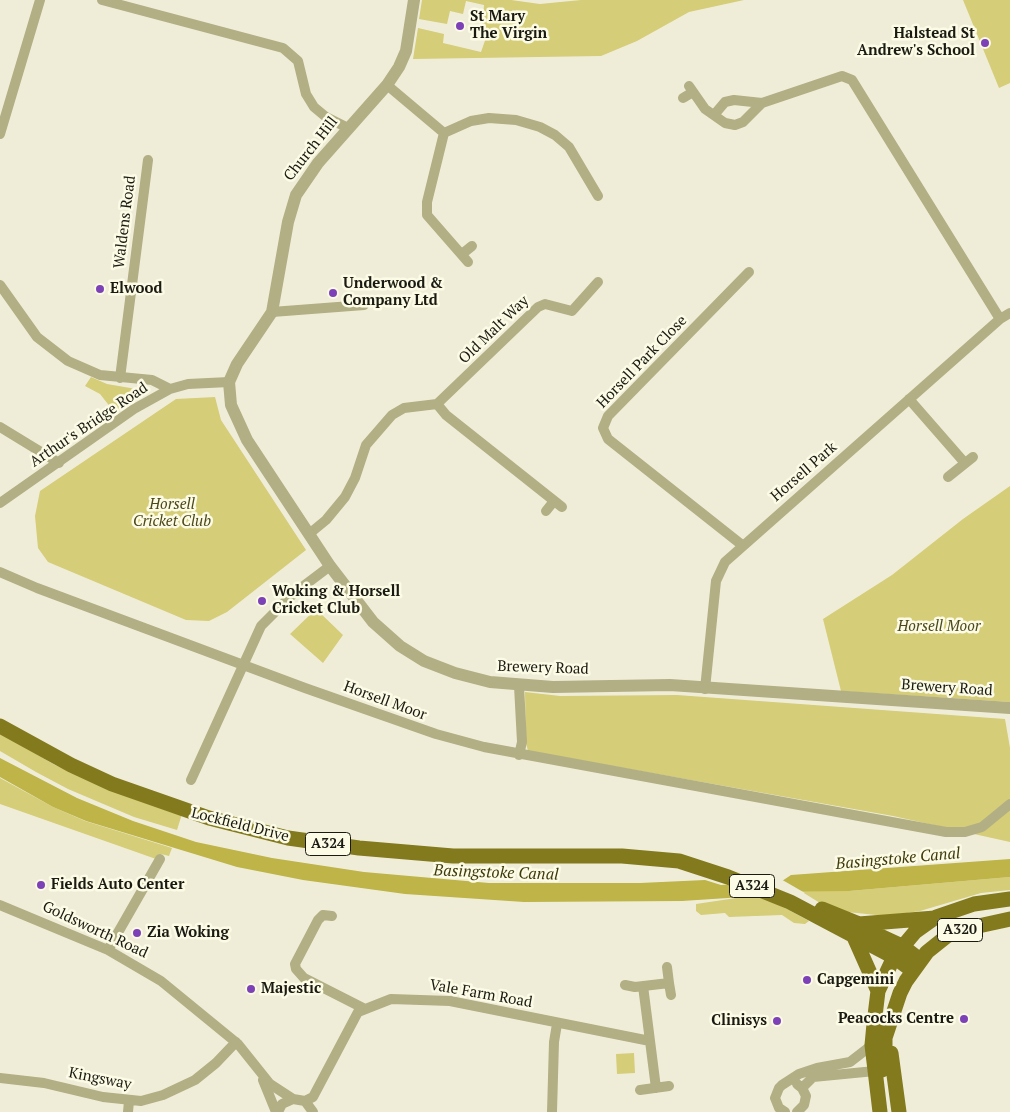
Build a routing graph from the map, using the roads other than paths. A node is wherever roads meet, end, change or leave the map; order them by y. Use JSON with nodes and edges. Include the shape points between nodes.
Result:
{"nodes":[{"id":1,"x":40,"y":0,"type":"edge"},
{"id":2,"x":102,"y":0,"type":"edge"},
{"id":3,"x":414,"y":0,"type":"edge"},
{"id":4,"x":387,"y":84,"type":"junction"},
{"id":5,"x":683,"y":98,"type":"dead end"},
{"id":6,"x":762,"y":103,"type":"junction"},
{"id":7,"x":714,"y":115,"type":"junction"},
{"id":8,"x":348,"y":128,"type":"junction"},
{"id":9,"x":444,"y":133,"type":"junction"},
{"id":10,"x":0,"y":134,"type":"edge"},
{"id":11,"x":148,"y":160,"type":"dead end"},
{"id":12,"x":598,"y":196,"type":"dead end"},
{"id":13,"x":472,"y":246,"type":"dead end"},
{"id":14,"x":749,"y":272,"type":"dead end"},
{"id":15,"x":598,"y":282,"type":"dead end"},
{"id":16,"x":0,"y":285,"type":"edge"},
{"id":17,"x":364,"y":305,"type":"dead end"},
{"id":18,"x":272,"y":312,"type":"junction"},
{"id":19,"x":1010,"y":314,"type":"edge"},
{"id":20,"x":1000,"y":319,"type":"junction"},
{"id":21,"x":120,"y":378,"type":"junction"},
{"id":22,"x":229,"y":382,"type":"junction"},
{"id":23,"x":170,"y":389,"type":"junction"},
{"id":24,"x":909,"y":399,"type":"junction"},
{"id":25,"x":437,"y":404,"type":"junction"},
{"id":26,"x":0,"y":427,"type":"edge"},
{"id":27,"x":58,"y":463,"type":"junction"},
{"id":28,"x":954,"y":476,"type":"dead end"},
{"id":29,"x":0,"y":503,"type":"edge"},
{"id":30,"x":546,"y":511,"type":"dead end"},
{"id":31,"x":309,"y":534,"type":"junction"},
{"id":32,"x":742,"y":546,"type":"junction"},
{"id":33,"x":330,"y":566,"type":"junction"},
{"id":34,"x":0,"y":572,"type":"edge"},
{"id":35,"x":243,"y":665,"type":"junction"},
{"id":36,"x":520,"y":686,"type":"junction"},
{"id":37,"x":705,"y":689,"type":"junction"},
{"id":38,"x":1010,"y":708,"type":"edge"},
{"id":39,"x":0,"y":726,"type":"edge"},
{"id":40,"x":519,"y":755,"type":"junction"},
{"id":41,"x":191,"y":780,"type":"dead end"},
{"id":42,"x":1010,"y":804,"type":"edge"},
{"id":43,"x":160,"y":859,"type":"dead end"},
{"id":44,"x":678,"y":861,"type":"junction"},
{"id":45,"x":1010,"y":899,"type":"edge"},
{"id":46,"x":0,"y":905,"type":"edge"},
{"id":47,"x":810,"y":908,"type":"junction"},
{"id":48,"x":332,"y":916,"type":"dead end"},
{"id":49,"x":936,"y":917,"type":"junction"},
{"id":50,"x":1010,"y":920,"type":"edge"},
{"id":51,"x":857,"y":930,"type":"junction"},
{"id":52,"x":108,"y":950,"type":"junction"},
{"id":53,"x":898,"y":952,"type":"junction"},
{"id":54,"x":916,"y":965,"type":"junction"},
{"id":55,"x":667,"y":968,"type":"dead end"},
{"id":56,"x":669,"y":983,"type":"junction"},
{"id":57,"x":625,"y":985,"type":"dead end"},
{"id":58,"x":643,"y":986,"type":"junction"},
{"id":59,"x":878,"y":991,"type":"junction"},
{"id":60,"x":671,"y":995,"type":"dead end"},
{"id":61,"x":363,"y":1008,"type":"junction"},
{"id":62,"x":557,"y":1024,"type":"junction"},
{"id":63,"x":890,"y":1024,"type":"junction"},
{"id":64,"x":650,"y":1041,"type":"junction"},
{"id":65,"x":236,"y":1042,"type":"junction"},
{"id":66,"x":872,"y":1045,"type":"junction"},
{"id":67,"x":875,"y":1071,"type":"junction"},
{"id":68,"x":260,"y":1072,"type":"junction"},
{"id":69,"x":0,"y":1078,"type":"edge"},
{"id":70,"x":789,"y":1082,"type":"junction"},
{"id":71,"x":669,"y":1086,"type":"dead end"},
{"id":72,"x":656,"y":1088,"type":"junction"},
{"id":73,"x":802,"y":1088,"type":"junction"},
{"id":74,"x":640,"y":1090,"type":"dead end"},
{"id":75,"x":293,"y":1099,"type":"junction"},
{"id":76,"x":130,"y":1101,"type":"junction"},
{"id":77,"x":305,"y":1101,"type":"junction"},
{"id":78,"x":314,"y":1111,"type":"edge"},
{"id":79,"x":128,"y":1112,"type":"edge"},
{"id":80,"x":277,"y":1112,"type":"edge"},
{"id":81,"x":552,"y":1112,"type":"edge"},
{"id":82,"x":785,"y":1112,"type":"edge"},
{"id":83,"x":796,"y":1112,"type":"edge"},
{"id":84,"x":880,"y":1112,"type":"edge"},
{"id":85,"x":899,"y":1112,"type":"edge"}],
"edges":[{"from":1,"to":10,"type":"street"},
{"from":2,"to":8,"type":"street","via":[[277,46],[289,52],[298,62],[306,94],[314,107]]},
{"from":3,"to":4,"type":"street","name":"Church Hill","via":[[406,51]]},
{"from":4,"to":8,"type":"street","name":"Church Hill"},
{"from":4,"to":9,"type":"street"},
{"from":5,"to":7,"type":"street","via":[[691,89],[700,104]]},
{"from":6,"to":7,"type":"street","via":[[725,102]]},
{"from":6,"to":7,"type":"street","via":[[743,122],[735,125]]},
{"from":6,"to":20,"type":"street","via":[[842,76],[852,80]]},
{"from":8,"to":18,"type":"street","name":"Church Hill","via":[[310,173],[294,200]]},
{"from":9,"to":12,"type":"street","via":[[471,121],[489,118],[536,125],[555,135],[569,148],[588,186]]},
{"from":9,"to":13,"type":"street","via":[[427,202],[427,215],[465,258]]},
{"from":11,"to":21,"type":"street","name":"Waldens Road"},
{"from":14,"to":32,"type":"street","name":"Horsell Park Close","via":[[608,416],[603,428],[608,439]]},
{"from":15,"to":25,"type":"street","name":"Old Malt Way","via":[[572,311],[545,304],[538,307]]},
{"from":16,"to":21,"type":"street","via":[[37,337],[50,349],[90,372]]},
{"from":17,"to":18,"type":"street"},
{"from":18,"to":22,"type":"street","name":"Church Hill","via":[[237,364]]},
{"from":19,"to":20,"type":"street","name":"Horsell Park"},
{"from":20,"to":24,"type":"street","name":"Horsell Park"},
{"from":21,"to":23,"type":"street","via":[[152,380]]},
{"from":22,"to":23,"type":"street","name":"Arthur's Bridge Road","via":[[188,384]]},
{"from":22,"to":31,"type":"street","name":"Brewery Road","via":[[231,406],[240,429]]},
{"from":23,"to":27,"type":"street","name":"Arthur's Bridge Road","via":[[134,409]]},
{"from":24,"to":28,"type":"street","via":[[969,460]]},
{"from":24,"to":32,"type":"street","name":"Horsell Park"},
{"from":25,"to":30,"type":"street","via":[[446,415],[558,504]]},
{"from":25,"to":31,"type":"street","via":[[404,408],[385,421],[366,445],[356,478],[345,497],[333,514]]},
{"from":26,"to":27,"type":"street"},
{"from":27,"to":29,"type":"street","name":"Arthur's Bridge Road"},
{"from":31,"to":33,"type":"street","name":"Brewery Road"},
{"from":32,"to":37,"type":"street","name":"Horsell Park","via":[[725,562],[716,578]]},
{"from":33,"to":35,"type":"street","via":[[270,616],[256,635]]},
{"from":33,"to":36,"type":"street","name":"Brewery Road","via":[[373,622],[411,654],[455,674]]},
{"from":34,"to":35,"type":"street","name":"Horsell Moor"},
{"from":35,"to":40,"type":"street","name":"Horsell Moor","via":[[436,734]]},
{"from":35,"to":41,"type":"street"},
{"from":36,"to":37,"type":"street","name":"Brewery Road","via":[[670,685]]},
{"from":36,"to":40,"type":"street","via":[[522,742]]},
{"from":37,"to":38,"type":"street","name":"Brewery Road"},
{"from":39,"to":44,"type":"main road","name":"Lockfield Drive","number":"A324","via":[[71,765],[121,787],[209,818],[288,838],[453,856],[622,856]]},
{"from":40,"to":42,"type":"street","name":"Horsell Moor","via":[[956,833],[982,827]]},
{"from":43,"to":52,"type":"street"},
{"from":44,"to":47,"type":"main road","name":"Lockfield Drive","number":"A324"},
{"from":44,"to":47,"type":"main road","name":"Lockfield Drive","number":"A324","via":[[692,858],[736,869]]},
{"from":45,"to":49,"type":"main road","number":"A320","via":[[974,904]]},
{"from":46,"to":52,"type":"street","name":"Goldsworth Road"},
{"from":47,"to":51,"type":"main road","name":"Lockfield Drive","number":"A324"},
{"from":48,"to":61,"type":"street","via":[[323,915],[318,920],[295,964],[296,969],[304,978]]},
{"from":49,"to":51,"type":"main road"},
{"from":49,"to":53,"type":"main road","number":"A320","via":[[915,932]]},
{"from":50,"to":54,"type":"main road","number":"A320","via":[[960,930],[940,941]]},
{"from":51,"to":53,"type":"main road","name":"Lockfield Drive","number":"A324"},
{"from":51,"to":59,"type":"main road"},
{"from":52,"to":65,"type":"street","name":"Goldsworth Road","via":[[161,981]]},
{"from":53,"to":54,"type":"main road","name":"Lockfield Drive","number":"A324"},
{"from":53,"to":59,"type":"main road","number":"A320"},
{"from":54,"to":63,"type":"main road","number":"A320","via":[[900,993]]},
{"from":55,"to":56,"type":"street"},
{"from":56,"to":58,"type":"street"},
{"from":56,"to":60,"type":"street"},
{"from":57,"to":58,"type":"street"},
{"from":58,"to":64,"type":"street"},
{"from":59,"to":66,"type":"main road","number":"A320"},
{"from":61,"to":62,"type":"street","name":"Vale Farm Road","via":[[390,999],[436,999]]},
{"from":61,"to":77,"type":"street","via":[[354,1018],[312,1097]]},
{"from":62,"to":64,"type":"street","name":"Vale Farm Road"},
{"from":62,"to":81,"type":"street"},
{"from":63,"to":67,"type":"main road","via":[[885,1038],[885,1066]]},
{"from":63,"to":85,"type":"main road","number":"A320","via":[[889,1039]]},
{"from":64,"to":72,"type":"street"},
{"from":65,"to":68,"type":"street","name":"Goldsworth Road"},
{"from":65,"to":76,"type":"street","name":"Kingsway","via":[[205,1072],[185,1085],[155,1098]]},
{"from":66,"to":67,"type":"main road","number":"A320"},
{"from":66,"to":70,"type":"street","via":[[850,1062],[816,1068]]},
{"from":67,"to":73,"type":"street","via":[[813,1077]]},
{"from":67,"to":84,"type":"main road","number":"A320"},
{"from":68,"to":75,"type":"street","name":"Goldsworth Road","via":[[270,1084]]},
{"from":68,"to":80,"type":"street","name":"Goldsworth Road"},
{"from":69,"to":76,"type":"street","name":"Kingsway","via":[[44,1083]]},
{"from":70,"to":73,"type":"street"},
{"from":70,"to":82,"type":"street","via":[[778,1088],[775,1098],[779,1108]]},
{"from":71,"to":72,"type":"street"},
{"from":72,"to":74,"type":"street"},
{"from":73,"to":83,"type":"street","via":[[806,1101]]},
{"from":75,"to":77,"type":"street"},
{"from":75,"to":80,"type":"street","via":[[282,1104]]},
{"from":76,"to":79,"type":"street"},
{"from":77,"to":78,"type":"street"}]}
